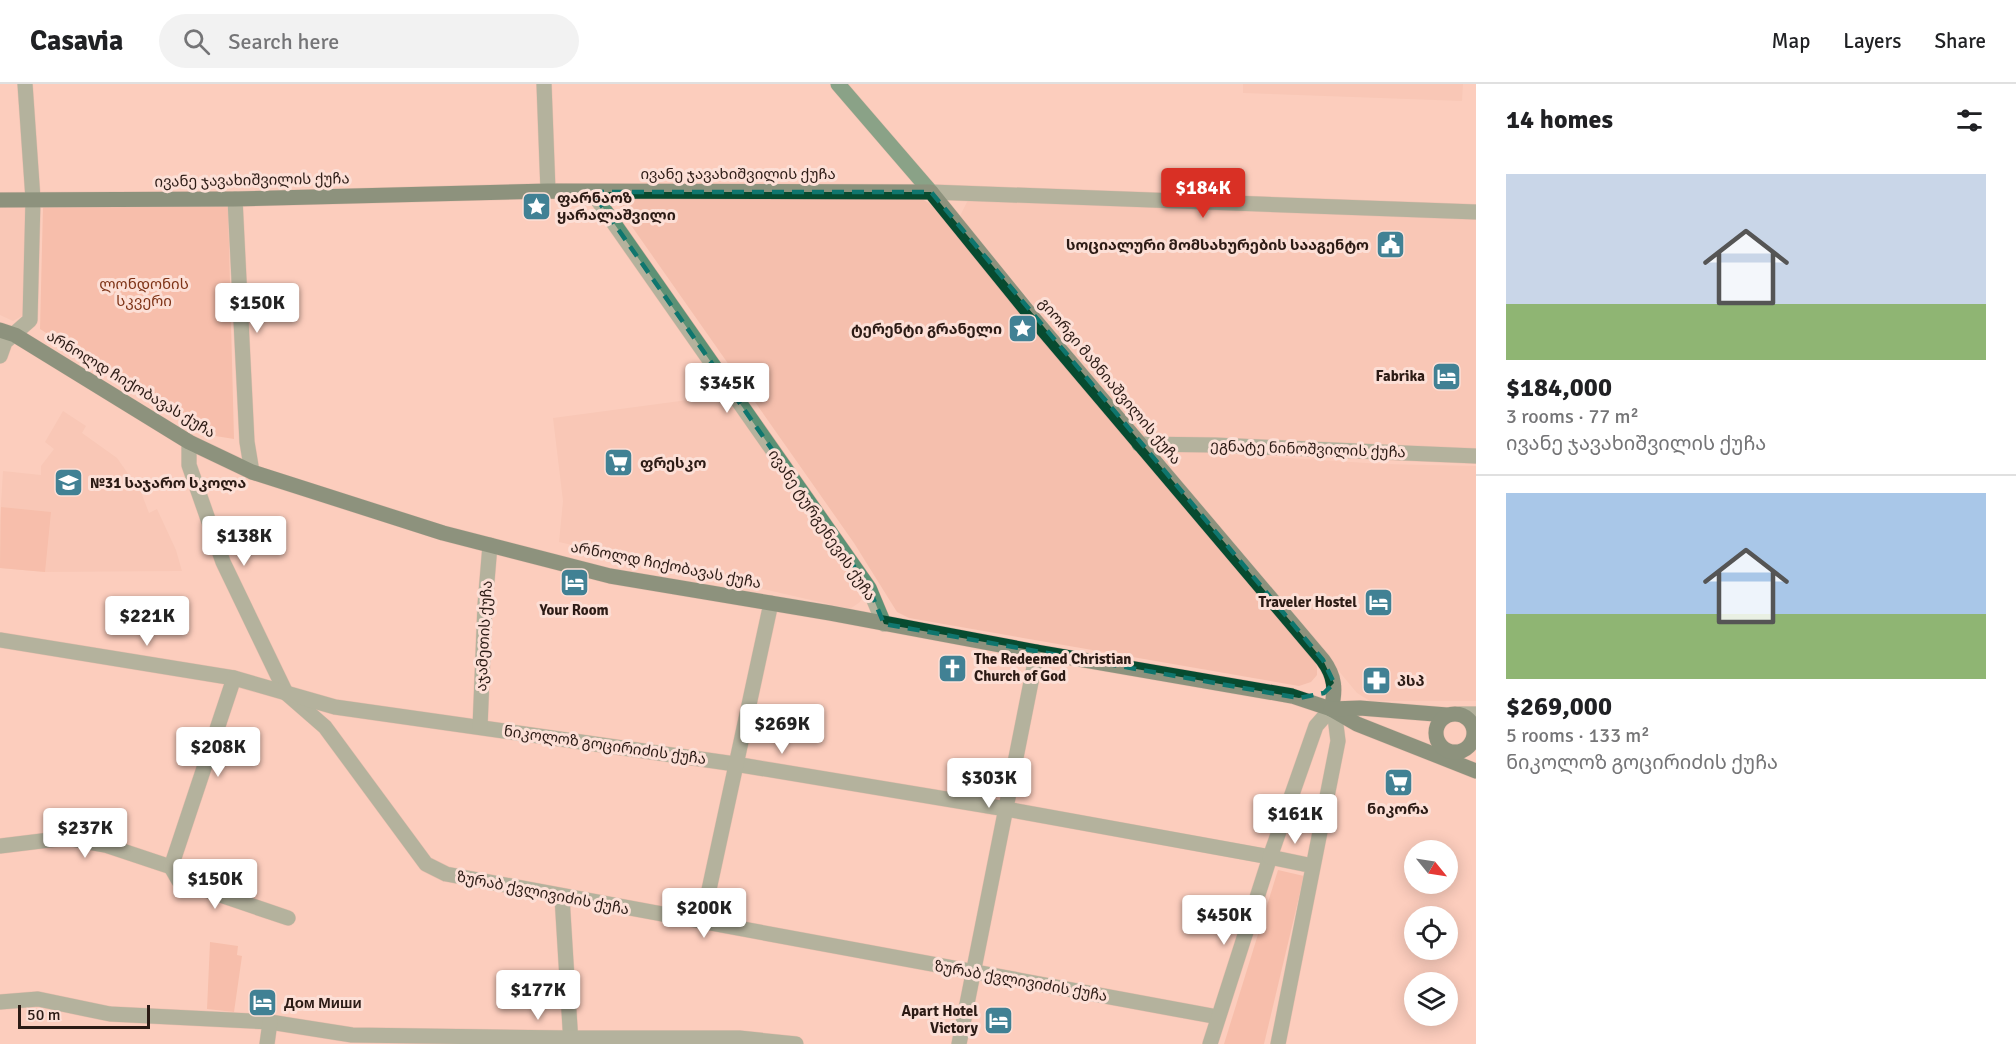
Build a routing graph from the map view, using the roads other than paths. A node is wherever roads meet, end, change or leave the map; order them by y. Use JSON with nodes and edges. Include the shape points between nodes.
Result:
{"nodes":[{"id":1,"x":25,"y":84,"type":"edge"},
{"id":2,"x":544,"y":84,"type":"edge"},
{"id":3,"x":838,"y":84,"type":"edge"},
{"id":4,"x":548,"y":191,"type":"junction"},
{"id":5,"x":592,"y":192,"type":"junction"},
{"id":6,"x":931,"y":192,"type":"junction"},
{"id":7,"x":33,"y":199,"type":"junction"},
{"id":8,"x":235,"y":199,"type":"junction"},
{"id":9,"x":0,"y":200,"type":"edge"},
{"id":10,"x":1476,"y":212,"type":"edge"},
{"id":11,"x":7,"y":332,"type":"edge"},
{"id":12,"x":0,"y":356,"type":"edge"},
{"id":13,"x":189,"y":442,"type":"junction"},
{"id":14,"x":1139,"y":444,"type":"junction"},
{"id":15,"x":1476,"y":456,"type":"edge"},
{"id":16,"x":252,"y":472,"type":"junction"},
{"id":17,"x":490,"y":545,"type":"junction"},
{"id":18,"x":771,"y":603,"type":"junction"},
{"id":19,"x":884,"y":624,"type":"junction"},
{"id":20,"x":0,"y":640,"type":"edge"},
{"id":21,"x":1037,"y":652,"type":"junction"},
{"id":22,"x":234,"y":678,"type":"junction"},
{"id":23,"x":1334,"y":682,"type":"junction"},
{"id":24,"x":286,"y":693,"type":"junction"},
{"id":25,"x":1299,"y":698,"type":"junction"},
{"id":26,"x":1360,"y":708,"type":"junction"},
{"id":27,"x":1331,"y":709,"type":"junction"},
{"id":28,"x":1468,"y":722,"type":"edge"},
{"id":29,"x":1357,"y":724,"type":"junction"},
{"id":30,"x":480,"y":727,"type":"junction"},
{"id":31,"x":1338,"y":741,"type":"junction"},
{"id":32,"x":1441,"y":747,"type":"junction"},
{"id":33,"x":1424,"y":751,"type":"junction"},
{"id":34,"x":735,"y":764,"type":"junction"},
{"id":35,"x":1476,"y":771,"type":"edge"},
{"id":36,"x":1006,"y":809,"type":"junction"},
{"id":37,"x":0,"y":846,"type":"edge"},
{"id":38,"x":1270,"y":857,"type":"junction"},
{"id":39,"x":1313,"y":866,"type":"junction"},
{"id":40,"x":171,"y":867,"type":"junction"},
{"id":41,"x":562,"y":897,"type":"junction"},
{"id":42,"x":288,"y":918,"type":"dead end"},
{"id":43,"x":702,"y":922,"type":"junction"},
{"id":44,"x":973,"y":973,"type":"junction"},
{"id":45,"x":0,"y":1002,"type":"edge"},
{"id":46,"x":1218,"y":1017,"type":"junction"},
{"id":47,"x":270,"y":1022,"type":"junction"},
{"id":48,"x":571,"y":1041,"type":"edge"},
{"id":49,"x":267,"y":1044,"type":"edge"},
{"id":50,"x":796,"y":1044,"type":"edge"},
{"id":51,"x":959,"y":1044,"type":"edge"},
{"id":52,"x":1210,"y":1044,"type":"edge"},
{"id":53,"x":1278,"y":1044,"type":"edge"}],
"edges":[{"from":1,"to":7,"type":"street"},
{"from":2,"to":4,"type":"street"},
{"from":3,"to":6,"type":"main road","name":"გიორგი მაზნიაშვილის ქუჩა"},
{"from":4,"to":5,"type":"main road","name":"ივანე ჯავახიშვილის ქუჩა"},
{"from":4,"to":8,"type":"main road","name":"ივანე ჯავახიშვილის ქუჩა"},
{"from":5,"to":6,"type":"main road","name":"ივანე ჯავახიშვილის ქუჩა"},
{"from":5,"to":19,"type":"street","name":"ივანე ტურგენევის ქუჩა","via":[[869,588]]},
{"from":6,"to":10,"type":"street","name":"ივანე ჯავახიშვილის ქუჩა"},
{"from":6,"to":14,"type":"main road","name":"გიორგი მაზნიაშვილის ქუჩა"},
{"from":7,"to":8,"type":"main road","name":"ივანე ჯავახიშვილის ქუჩა"},
{"from":7,"to":9,"type":"main road","name":"ივანე ჯავახიშვილის ქუჩა"},
{"from":7,"to":11,"type":"street","via":[[30,320]]},
{"from":8,"to":16,"type":"street","via":[[247,442]]},
{"from":11,"to":12,"type":"street"},
{"from":11,"to":13,"type":"main road","name":"არნოლდ ჩიქობავას ქუჩა"},
{"from":13,"to":16,"type":"main road","name":"არნოლდ ჩიქობავას ქუჩა"},
{"from":13,"to":24,"type":"street","name":"ზურაბ ქვლივიძის ქუჩა","via":[[189,465],[223,562]]},
{"from":14,"to":15,"type":"street","name":"ეგნატე ნინოშვილის ქუჩა"},
{"from":14,"to":23,"type":"main road","name":"გიორგი მაზნიაშვილის ქუჩა","via":[[1323,660]]},
{"from":16,"to":17,"type":"main road","name":"არნოლდ ჩიქობავას ქუჩა"},
{"from":17,"to":18,"type":"main road","name":"არნოლდ ჩიქობავას ქუჩა","via":[[610,576]]},
{"from":17,"to":30,"type":"street","name":"აჯამეთის ქუჩა"},
{"from":18,"to":19,"type":"main road","name":"არნოლდ ჩიქობავას ქუჩა"},
{"from":18,"to":34,"type":"street"},
{"from":19,"to":21,"type":"main road","name":"არნოლდ ჩიქობავას ქუჩა"},
{"from":20,"to":22,"type":"street","name":"ნიკოლოზ გოცირიძის ქუჩა"},
{"from":21,"to":25,"type":"main road","name":"არნოლდ ჩიქობავას ქუჩა"},
{"from":21,"to":36,"type":"street"},
{"from":22,"to":24,"type":"street","name":"ნიკოლოზ გოცირიძის ქუჩა"},
{"from":22,"to":40,"type":"street"},
{"from":23,"to":25,"type":"main road","via":[[1324,693]]},
{"from":23,"to":26,"type":"main road","name":"გიორგი მაზნიაშვილის ქუჩა","via":[[1348,701]]},
{"from":23,"to":27,"type":"main road"},
{"from":24,"to":30,"type":"street","name":"ნიკოლოზ გოცირიძის ქუჩა","via":[[335,707]]},
{"from":24,"to":41,"type":"street","name":"ზურაბ ქვლივიძის ქუჩა","via":[[325,728],[426,864],[446,874]]},
{"from":25,"to":27,"type":"main road","name":"არნოლდ ჩიქობავას ქუჩა"},
{"from":26,"to":27,"type":"main road"},
{"from":26,"to":28,"type":"main road"},
{"from":27,"to":29,"type":"main road"},
{"from":27,"to":31,"type":"street"},
{"from":27,"to":38,"type":"street","via":[[1316,726]]},
{"from":28,"to":32,"type":"main road","via":[[1438,723],[1437,742]]},
{"from":28,"to":32,"type":"main road","via":[[1472,743],[1461,752]]},
{"from":29,"to":31,"type":"street","via":[[1342,733]]},
{"from":29,"to":33,"type":"main road"},
{"from":30,"to":34,"type":"street","name":"ნიკოლოზ გოცირიძის ქუჩა"},
{"from":31,"to":39,"type":"street"},
{"from":32,"to":33,"type":"main road"},
{"from":33,"to":35,"type":"main road"},
{"from":34,"to":36,"type":"street","name":"ნიკოლოზ გოცირიძის ქუჩა"},
{"from":34,"to":43,"type":"street"},
{"from":36,"to":38,"type":"street","name":"ნიკოლოზ გოცირიძის ქუჩა"},
{"from":36,"to":44,"type":"street"},
{"from":37,"to":40,"type":"street","via":[[66,838],[105,845]]},
{"from":38,"to":39,"type":"street","name":"ნიკოლოზ გოცირიძის ქუჩა"},
{"from":38,"to":46,"type":"street"},
{"from":39,"to":53,"type":"street"},
{"from":40,"to":42,"type":"street","via":[[179,881]]},
{"from":41,"to":43,"type":"street","name":"ზურაბ ქვლივიძის ქუჩა"},
{"from":41,"to":48,"type":"street"},
{"from":43,"to":44,"type":"street","name":"ზურაბ ქვლივიძის ქუჩა"},
{"from":44,"to":46,"type":"street","name":"ზურაბ ქვლივიძის ქუჩა"},
{"from":44,"to":51,"type":"street"},
{"from":45,"to":47,"type":"street","via":[[38,999],[110,1014]]},
{"from":46,"to":52,"type":"street"},
{"from":47,"to":48,"type":"street","via":[[352,1035]]},
{"from":47,"to":49,"type":"street"},
{"from":48,"to":50,"type":"street","via":[[739,1038]]}]}
